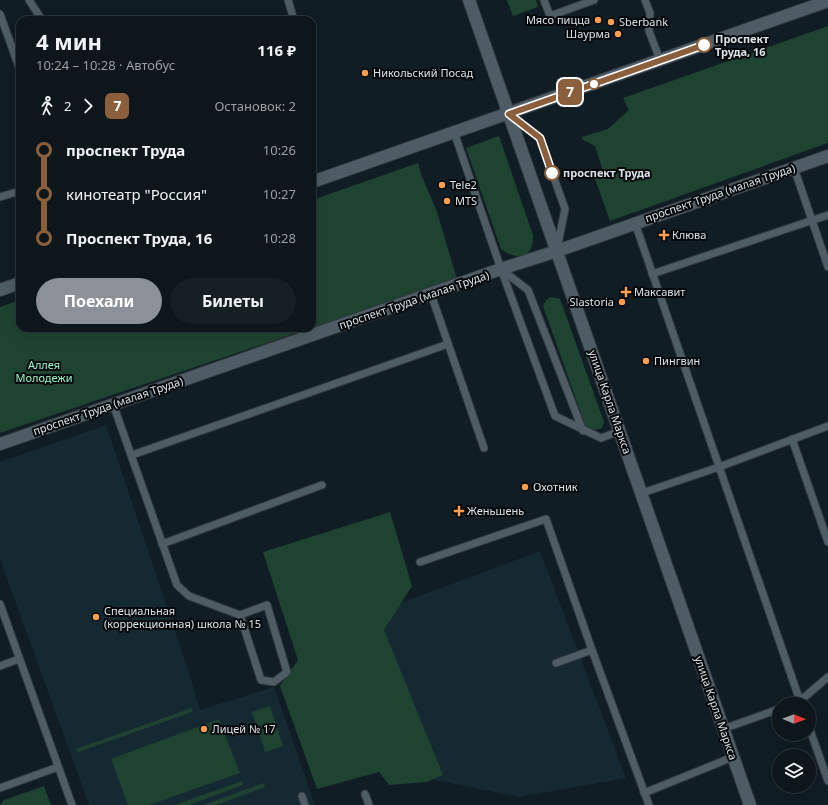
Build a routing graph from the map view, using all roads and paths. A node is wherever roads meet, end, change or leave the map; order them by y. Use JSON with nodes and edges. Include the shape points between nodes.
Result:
{"nodes":[{"id":1,"x":29,"y":0,"type":"edge"},
{"id":2,"x":288,"y":0,"type":"edge"},
{"id":3,"x":469,"y":0,"type":"edge"},
{"id":4,"x":544,"y":0,"type":"edge"},
{"id":5,"x":594,"y":0,"type":"edge"},
{"id":6,"x":645,"y":0,"type":"edge"},
{"id":7,"x":828,"y":1,"type":"edge"},
{"id":8,"x":0,"y":14,"type":"edge"},
{"id":9,"x":39,"y":16,"type":"edge"},
{"id":10,"x":293,"y":16,"type":"edge"},
{"id":11,"x":16,"y":59,"type":"edge"},
{"id":12,"x":660,"y":60,"type":"junction"},
{"id":13,"x":509,"y":114,"type":"junction"},
{"id":14,"x":454,"y":132,"type":"junction"},
{"id":15,"x":828,"y":156,"type":"edge"},
{"id":16,"x":794,"y":168,"type":"junction"},
{"id":17,"x":316,"y":178,"type":"edge"},
{"id":18,"x":16,"y":192,"type":"edge"},
{"id":19,"x":0,"y":198,"type":"edge"},
{"id":20,"x":828,"y":215,"type":"edge"},
{"id":21,"x":812,"y":220,"type":"junction"},
{"id":22,"x":635,"y":223,"type":"junction"},
{"id":23,"x":825,"y":249,"type":"edge"},
{"id":24,"x":557,"y":251,"type":"junction"},
{"id":25,"x":828,"y":267,"type":"edge"},
{"id":26,"x":501,"y":269,"type":"junction"},
{"id":27,"x":652,"y":274,"type":"junction"},
{"id":28,"x":16,"y":284,"type":"edge"},
{"id":29,"x":0,"y":290,"type":"edge"},
{"id":30,"x":431,"y":294,"type":"junction"},
{"id":31,"x":448,"y":344,"type":"junction"},
{"id":32,"x":113,"y":404,"type":"junction"},
{"id":33,"x":828,"y":426,"type":"edge"},
{"id":34,"x":583,"y":431,"type":"junction"},
{"id":35,"x":620,"y":431,"type":"junction"},
{"id":36,"x":792,"y":439,"type":"junction"},
{"id":37,"x":0,"y":444,"type":"edge"},
{"id":38,"x":484,"y":448,"type":"dead end"},
{"id":39,"x":132,"y":455,"type":"junction"},
{"id":40,"x":719,"y":467,"type":"junction"},
{"id":41,"x":322,"y":484,"type":"dead end"},
{"id":42,"x":642,"y":493,"type":"junction"},
{"id":43,"x":828,"y":542,"type":"edge"},
{"id":44,"x":162,"y":544,"type":"junction"},
{"id":45,"x":420,"y":562,"type":"dead end"},
{"id":46,"x":0,"y":604,"type":"edge"},
{"id":47,"x":240,"y":614,"type":"junction"},
{"id":48,"x":592,"y":650,"type":"junction"},
{"id":49,"x":19,"y":659,"type":"junction"},
{"id":50,"x":556,"y":663,"type":"dead end"},
{"id":51,"x":0,"y":666,"type":"edge"},
{"id":52,"x":828,"y":677,"type":"edge"},
{"id":53,"x":798,"y":697,"type":"edge"},
{"id":54,"x":806,"y":697,"type":"edge"},
{"id":55,"x":772,"y":712,"type":"edge"},
{"id":56,"x":723,"y":729,"type":"junction"},
{"id":57,"x":814,"y":741,"type":"edge"},
{"id":58,"x":733,"y":757,"type":"junction"},
{"id":59,"x":58,"y":767,"type":"junction"},
{"id":60,"x":828,"y":781,"type":"edge"},
{"id":61,"x":0,"y":788,"type":"edge"},
{"id":62,"x":644,"y":793,"type":"junction"},
{"id":63,"x":366,"y":794,"type":"dead end"},
{"id":64,"x":302,"y":796,"type":"dead end"},
{"id":65,"x":72,"y":805,"type":"edge"},
{"id":66,"x":305,"y":805,"type":"edge"},
{"id":67,"x":369,"y":805,"type":"edge"},
{"id":68,"x":649,"y":805,"type":"edge"},
{"id":69,"x":750,"y":805,"type":"edge"}],
"edges":[{"from":1,"to":9,"type":"lane"},
{"from":2,"to":10,"type":"lane"},
{"from":3,"to":13,"type":"street","name":"улица Карла Маркса"},
{"from":4,"to":5,"type":"lane","via":[[550,16]]},
{"from":6,"to":12,"type":"lane","via":[[650,14],[649,30]]},
{"from":7,"to":12,"type":"street"},
{"from":8,"to":11,"type":"lane"},
{"from":12,"to":13,"type":"street"},
{"from":13,"to":14,"type":"street"},
{"from":13,"to":24,"type":"street","name":"улица Карла Маркса"},
{"from":13,"to":24,"type":"lane","via":[[540,138],[565,209]]},
{"from":14,"to":17,"type":"street"},
{"from":14,"to":26,"type":"lane"},
{"from":15,"to":16,"type":"street","name":"проспект Труда (малая Труда)"},
{"from":16,"to":21,"type":"lane"},
{"from":16,"to":22,"type":"street","name":"проспект Труда (малая Труда)"},
{"from":18,"to":19,"type":"lane"},
{"from":20,"to":21,"type":"lane"},
{"from":21,"to":23,"type":"lane"},
{"from":21,"to":27,"type":"lane"},
{"from":22,"to":24,"type":"street","name":"проспект Труда (малая Труда)"},
{"from":22,"to":27,"type":"lane"},
{"from":23,"to":25,"type":"lane"},
{"from":24,"to":26,"type":"street","name":"проспект Труда (малая Труда)"},
{"from":24,"to":35,"type":"street","name":"улица Карла Маркса"},
{"from":26,"to":30,"type":"street","name":"проспект Труда (малая Труда)"},
{"from":26,"to":34,"type":"lane","via":[[528,290]]},
{"from":26,"to":34,"type":"lane","via":[[555,416]]},
{"from":27,"to":40,"type":"lane"},
{"from":28,"to":29,"type":"street"},
{"from":30,"to":31,"type":"lane"},
{"from":30,"to":32,"type":"street","name":"проспект Труда (малая Труда)"},
{"from":31,"to":38,"type":"lane"},
{"from":31,"to":39,"type":"lane"},
{"from":32,"to":37,"type":"street","name":"проспект Труда (малая Труда)"},
{"from":32,"to":39,"type":"lane"},
{"from":33,"to":36,"type":"lane"},
{"from":34,"to":35,"type":"lane","via":[[601,438]]},
{"from":35,"to":42,"type":"street","name":"улица Карла Маркса"},
{"from":36,"to":40,"type":"lane"},
{"from":36,"to":43,"type":"lane"},
{"from":39,"to":44,"type":"lane"},
{"from":40,"to":42,"type":"lane"},
{"from":40,"to":53,"type":"lane"},
{"from":41,"to":44,"type":"lane"},
{"from":42,"to":56,"type":"street","name":"улица Карла Маркса"},
{"from":44,"to":47,"type":"lane","via":[[177,585],[189,596]]},
{"from":45,"to":48,"type":"lane","via":[[546,519]]},
{"from":46,"to":49,"type":"lane"},
{"from":47,"to":47,"type":"lane","via":[[267,605],[287,672],[274,682],[261,680]]},
{"from":48,"to":50,"type":"lane"},
{"from":48,"to":62,"type":"lane"},
{"from":49,"to":51,"type":"lane"},
{"from":49,"to":59,"type":"lane"},
{"from":52,"to":54,"type":"lane"},
{"from":55,"to":56,"type":"lane"},
{"from":56,"to":58,"type":"street","name":"улица Карла Маркса"},
{"from":57,"to":60,"type":"lane"},
{"from":58,"to":62,"type":"lane"},
{"from":58,"to":69,"type":"street","name":"улица Карла Маркса"},
{"from":59,"to":61,"type":"lane"},
{"from":59,"to":65,"type":"lane"},
{"from":62,"to":68,"type":"lane"},
{"from":63,"to":67,"type":"lane"},
{"from":64,"to":66,"type":"lane"}]}
